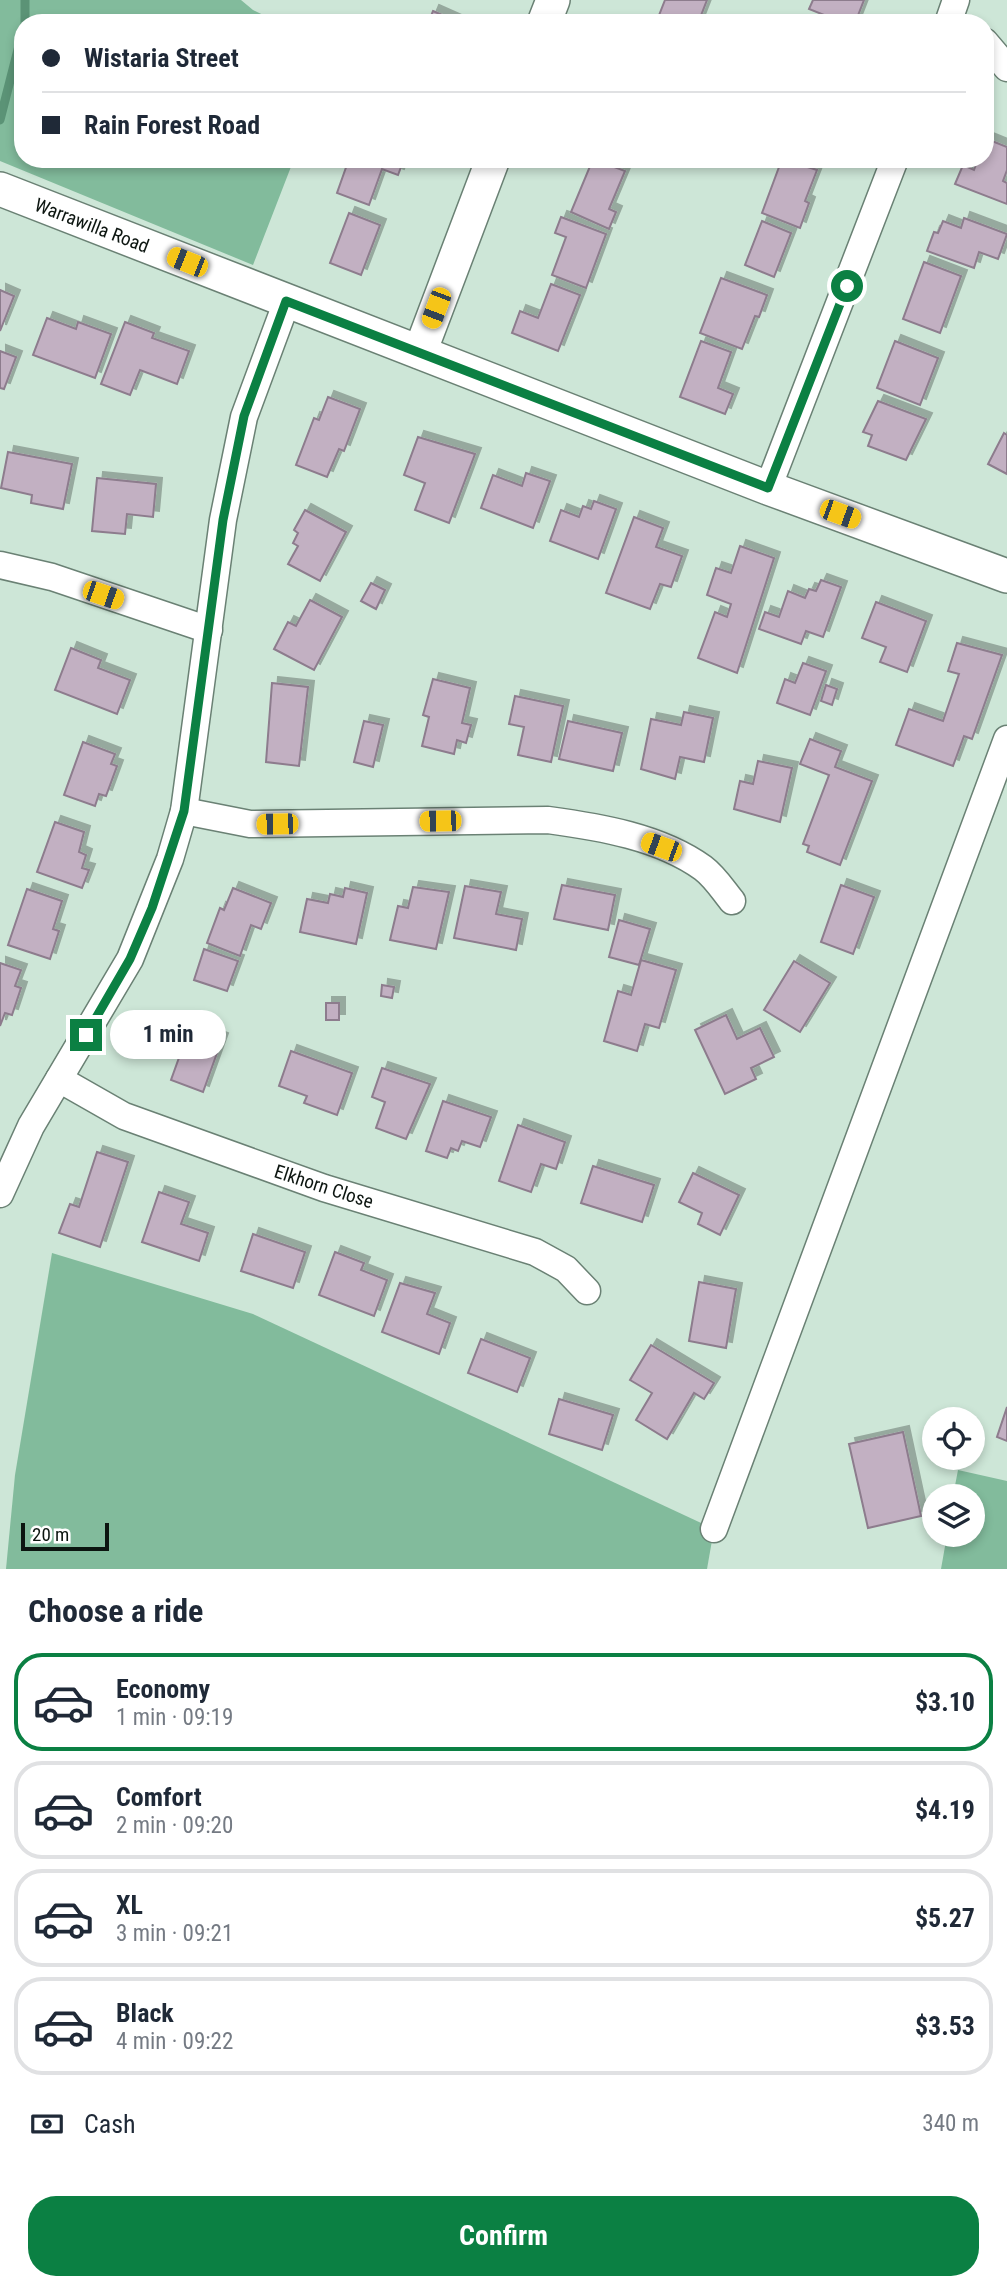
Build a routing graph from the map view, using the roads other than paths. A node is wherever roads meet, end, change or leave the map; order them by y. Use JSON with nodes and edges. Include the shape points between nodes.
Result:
{"nodes":[{"id":1,"x":994,"y":53,"type":"edge"},
{"id":2,"x":1007,"y":68,"type":"edge"},
{"id":3,"x":490,"y":168,"type":"edge"},
{"id":4,"x":892,"y":168,"type":"edge"},
{"id":5,"x":0,"y":189,"type":"edge"},
{"id":6,"x":286,"y":301,"type":"junction"},
{"id":7,"x":420,"y":352,"type":"junction"},
{"id":8,"x":768,"y":488,"type":"junction"},
{"id":9,"x":0,"y":565,"type":"edge"},
{"id":10,"x":1007,"y":576,"type":"edge"},
{"id":11,"x":209,"y":630,"type":"junction"},
{"id":12,"x":1007,"y":739,"type":"edge"},
{"id":13,"x":184,"y":811,"type":"junction"},
{"id":14,"x":732,"y":901,"type":"dead end"},
{"id":15,"x":60,"y":1079,"type":"junction"},
{"id":16,"x":0,"y":1194,"type":"edge"},
{"id":17,"x":587,"y":1291,"type":"dead end"},
{"id":18,"x":714,"y":1529,"type":"dead end"}],
"edges":[{"from":1,"to":2,"type":"street"},
{"from":3,"to":7,"type":"street"},
{"from":4,"to":8,"type":"street"},
{"from":5,"to":6,"type":"street","name":"Warrawilla Road"},
{"from":6,"to":7,"type":"street","name":"Warrawilla Road"},
{"from":6,"to":11,"type":"street","via":[[244,416],[223,520]]},
{"from":7,"to":8,"type":"street","name":"Warrawilla Road"},
{"from":8,"to":10,"type":"street","name":"Warrawilla Road"},
{"from":9,"to":11,"type":"street"},
{"from":11,"to":13,"type":"street"},
{"from":12,"to":18,"type":"street"},
{"from":13,"to":14,"type":"street","via":[[250,824],[548,820],[597,827],[677,853],[704,869]]},
{"from":13,"to":15,"type":"street","via":[[130,959]]},
{"from":15,"to":16,"type":"street","via":[[31,1126]]},
{"from":15,"to":17,"type":"street","name":"Elkhorn Close","via":[[124,1116],[324,1188],[535,1252],[566,1269]]}]}
